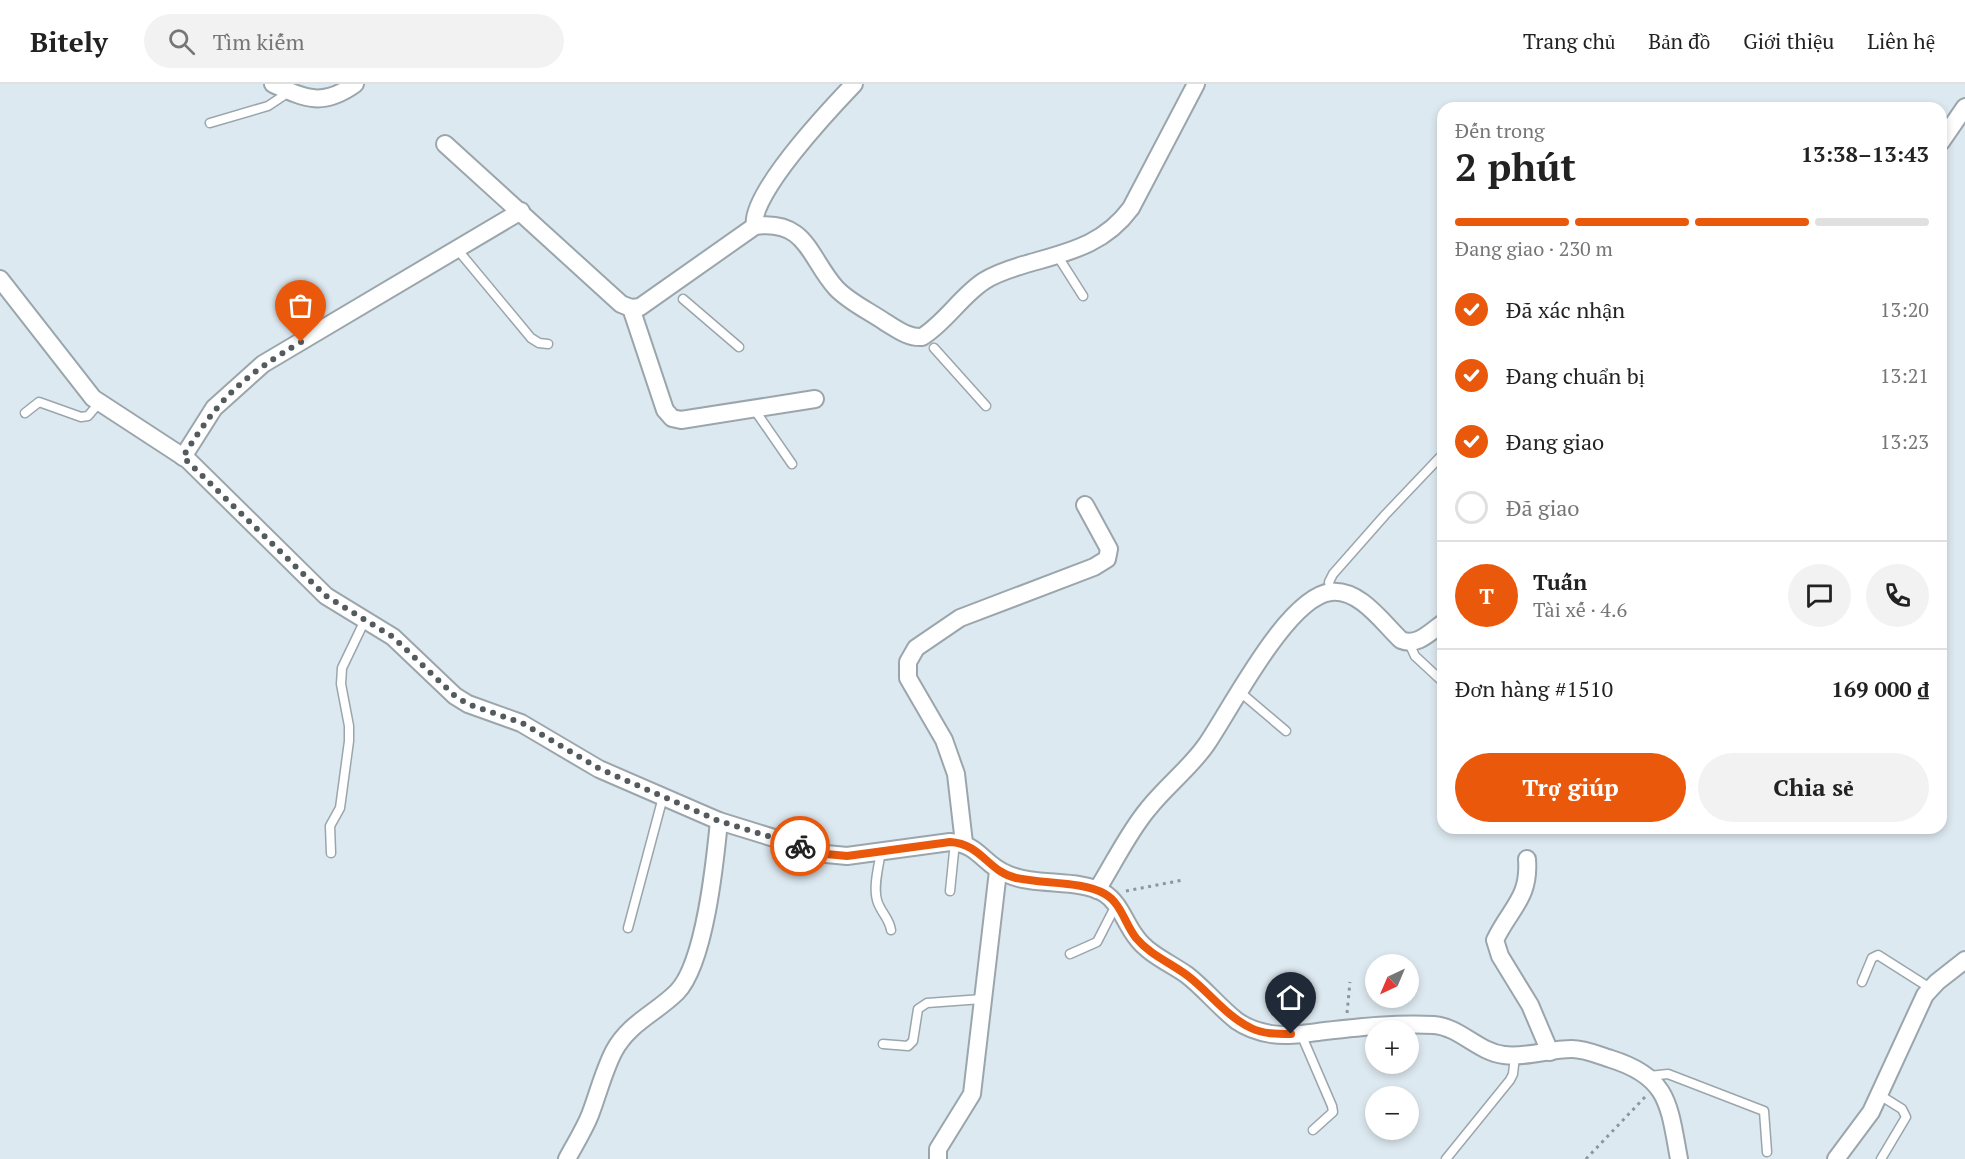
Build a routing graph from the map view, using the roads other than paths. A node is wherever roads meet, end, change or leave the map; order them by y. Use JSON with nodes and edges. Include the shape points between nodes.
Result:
{"nodes":[{"id":1,"x":273,"y":84,"type":"edge"},
{"id":2,"x":355,"y":84,"type":"edge"},
{"id":3,"x":854,"y":84,"type":"edge"},
{"id":4,"x":1196,"y":84,"type":"edge"},
{"id":5,"x":290,"y":92,"type":"junction"},
{"id":6,"x":1965,"y":107,"type":"edge"},
{"id":7,"x":210,"y":123,"type":"dead end"},
{"id":8,"x":1947,"y":133,"type":"edge"},
{"id":9,"x":445,"y":144,"type":"dead end"},
{"id":10,"x":521,"y":211,"type":"junction"},
{"id":11,"x":755,"y":226,"type":"junction"},
{"id":12,"x":457,"y":249,"type":"junction"},
{"id":13,"x":1057,"y":255,"type":"junction"},
{"id":14,"x":0,"y":279,"type":"edge"},
{"id":15,"x":1083,"y":296,"type":"dead end"},
{"id":16,"x":683,"y":299,"type":"dead end"},
{"id":17,"x":631,"y":308,"type":"junction"},
{"id":18,"x":928,"y":342,"type":"junction"},
{"id":19,"x":548,"y":344,"type":"dead end"},
{"id":20,"x":739,"y":347,"type":"dead end"},
{"id":21,"x":815,"y":399,"type":"dead end"},
{"id":22,"x":99,"y":403,"type":"junction"},
{"id":23,"x":986,"y":406,"type":"dead end"},
{"id":24,"x":754,"y":409,"type":"junction"},
{"id":25,"x":25,"y":413,"type":"dead end"},
{"id":26,"x":183,"y":457,"type":"junction"},
{"id":27,"x":1437,"y":461,"type":"edge"},
{"id":28,"x":792,"y":464,"type":"dead end"},
{"id":29,"x":1084,"y":505,"type":"dead end"},
{"id":30,"x":1331,"y":592,"type":"junction"},
{"id":31,"x":364,"y":621,"type":"junction"},
{"id":32,"x":1437,"y":627,"type":"edge"},
{"id":33,"x":1409,"y":643,"type":"junction"},
{"id":34,"x":1437,"y":676,"type":"edge"},
{"id":35,"x":1240,"y":692,"type":"junction"},
{"id":36,"x":1286,"y":731,"type":"dead end"},
{"id":37,"x":663,"y":796,"type":"junction"},
{"id":38,"x":719,"y":821,"type":"junction"},
{"id":39,"x":960,"y":842,"type":"junction"},
{"id":40,"x":881,"y":851,"type":"junction"},
{"id":41,"x":331,"y":853,"type":"dead end"},
{"id":42,"x":1527,"y":859,"type":"dead end"},
{"id":43,"x":999,"y":871,"type":"junction"},
{"id":44,"x":950,"y":891,"type":"dead end"},
{"id":45,"x":1107,"y":896,"type":"junction"},
{"id":46,"x":628,"y":928,"type":"dead end"},
{"id":47,"x":891,"y":930,"type":"dead end"},
{"id":48,"x":1070,"y":954,"type":"dead end"},
{"id":49,"x":1965,"y":960,"type":"edge"},
{"id":50,"x":1862,"y":982,"type":"dead end"},
{"id":51,"x":1930,"y":988,"type":"junction"},
{"id":52,"x":982,"y":999,"type":"junction"},
{"id":53,"x":1301,"y":1033,"type":"junction"},
{"id":54,"x":884,"y":1044,"type":"dead end"},
{"id":55,"x":1550,"y":1052,"type":"junction"},
{"id":56,"x":1515,"y":1056,"type":"junction"},
{"id":57,"x":1653,"y":1081,"type":"junction"},
{"id":58,"x":1878,"y":1094,"type":"junction"},
{"id":59,"x":1313,"y":1130,"type":"dead end"},
{"id":60,"x":1767,"y":1152,"type":"dead end"},
{"id":61,"x":567,"y":1159,"type":"edge"},
{"id":62,"x":938,"y":1159,"type":"edge"},
{"id":63,"x":1446,"y":1159,"type":"edge"},
{"id":64,"x":1679,"y":1159,"type":"edge"},
{"id":65,"x":1836,"y":1159,"type":"edge"},
{"id":66,"x":1881,"y":1159,"type":"edge"}],
"edges":[{"from":1,"to":5,"type":"street"},
{"from":2,"to":5,"type":"street","via":[[321,100]]},
{"from":3,"to":11,"type":"street","via":[[802,140],[756,213]]},
{"from":4,"to":13,"type":"street","via":[[1119,224],[1103,237]]},
{"from":5,"to":7,"type":"lane","via":[[268,106]]},
{"from":6,"to":8,"type":"street"},
{"from":9,"to":10,"type":"street"},
{"from":10,"to":12,"type":"street"},
{"from":10,"to":17,"type":"street","via":[[621,304]]},
{"from":11,"to":17,"type":"street","via":[[672,290]]},
{"from":11,"to":18,"type":"street","via":[[798,233],[830,280],[848,298],[905,334]]},
{"from":12,"to":19,"type":"lane","via":[[531,338]]},
{"from":12,"to":26,"type":"street","via":[[263,364],[214,408]]},
{"from":13,"to":15,"type":"lane"},
{"from":13,"to":18,"type":"street","via":[[986,280]]},
{"from":14,"to":22,"type":"street","via":[[74,377]]},
{"from":16,"to":20,"type":"lane"},
{"from":17,"to":24,"type":"street","via":[[665,410],[672,418]]},
{"from":18,"to":23,"type":"lane"},
{"from":21,"to":24,"type":"street"},
{"from":22,"to":25,"type":"lane","via":[[81,417],[39,402]]},
{"from":22,"to":26,"type":"street"},
{"from":24,"to":28,"type":"lane"},
{"from":26,"to":31,"type":"street","via":[[326,596]]},
{"from":27,"to":30,"type":"lane","via":[[1333,574],[1329,582]]},
{"from":29,"to":39,"type":"street","via":[[1109,549],[1107,560],[960,618],[916,648],[908,662],[908,678],[944,740],[956,774]]},
{"from":30,"to":33,"type":"street","via":[[1349,594],[1361,601],[1401,640]]},
{"from":30,"to":35,"type":"street","via":[[1315,598],[1290,618]]},
{"from":31,"to":37,"type":"street","via":[[393,637],[468,704],[522,723],[600,769]]},
{"from":31,"to":41,"type":"lane","via":[[342,668],[349,726],[348,762],[340,808],[330,826]]},
{"from":32,"to":33,"type":"street","via":[[1417,642]]},
{"from":33,"to":34,"type":"lane","via":[[1415,656]]},
{"from":35,"to":36,"type":"lane"},
{"from":35,"to":45,"type":"street","via":[[1206,746],[1146,811]]},
{"from":37,"to":38,"type":"street"},
{"from":37,"to":46,"type":"lane"},
{"from":38,"to":40,"type":"street","via":[[826,854],[847,856]]},
{"from":38,"to":61,"type":"street","via":[[714,868],[687,979],[619,1043],[583,1131]]},
{"from":39,"to":40,"type":"street"},
{"from":39,"to":43,"type":"street","via":[[977,849]]},
{"from":39,"to":44,"type":"lane"},
{"from":40,"to":47,"type":"lane","via":[[876,897],[889,918]]},
{"from":42,"to":55,"type":"street","via":[[1528,879],[1521,900],[1495,940]]},
{"from":43,"to":45,"type":"street"},
{"from":43,"to":52,"type":"street"},
{"from":45,"to":48,"type":"lane","via":[[1097,942]]},
{"from":45,"to":53,"type":"street","via":[[1147,949],[1185,974],[1237,1020],[1273,1034]]},
{"from":49,"to":51,"type":"street"},
{"from":50,"to":51,"type":"lane","via":[[1872,958],[1878,955]]},
{"from":51,"to":58,"type":"street"},
{"from":52,"to":54,"type":"lane","via":[[927,1003],[918,1009],[913,1041],[908,1046]]},
{"from":52,"to":62,"type":"street","via":[[972,1094],[938,1149]]},
{"from":53,"to":56,"type":"street","via":[[1398,1023],[1438,1025],[1488,1051]]},
{"from":53,"to":59,"type":"lane","via":[[1333,1112]]},
{"from":55,"to":56,"type":"street"},
{"from":55,"to":57,"type":"street","via":[[1585,1051],[1635,1066]]},
{"from":56,"to":63,"type":"lane","via":[[1510,1080]]},
{"from":57,"to":60,"type":"lane","via":[[1668,1074],[1764,1111]]},
{"from":57,"to":64,"type":"street","via":[[1670,1111]]},
{"from":58,"to":65,"type":"street","via":[[1865,1122]]},
{"from":58,"to":66,"type":"lane","via":[[1902,1109],[1906,1116]]}]}
